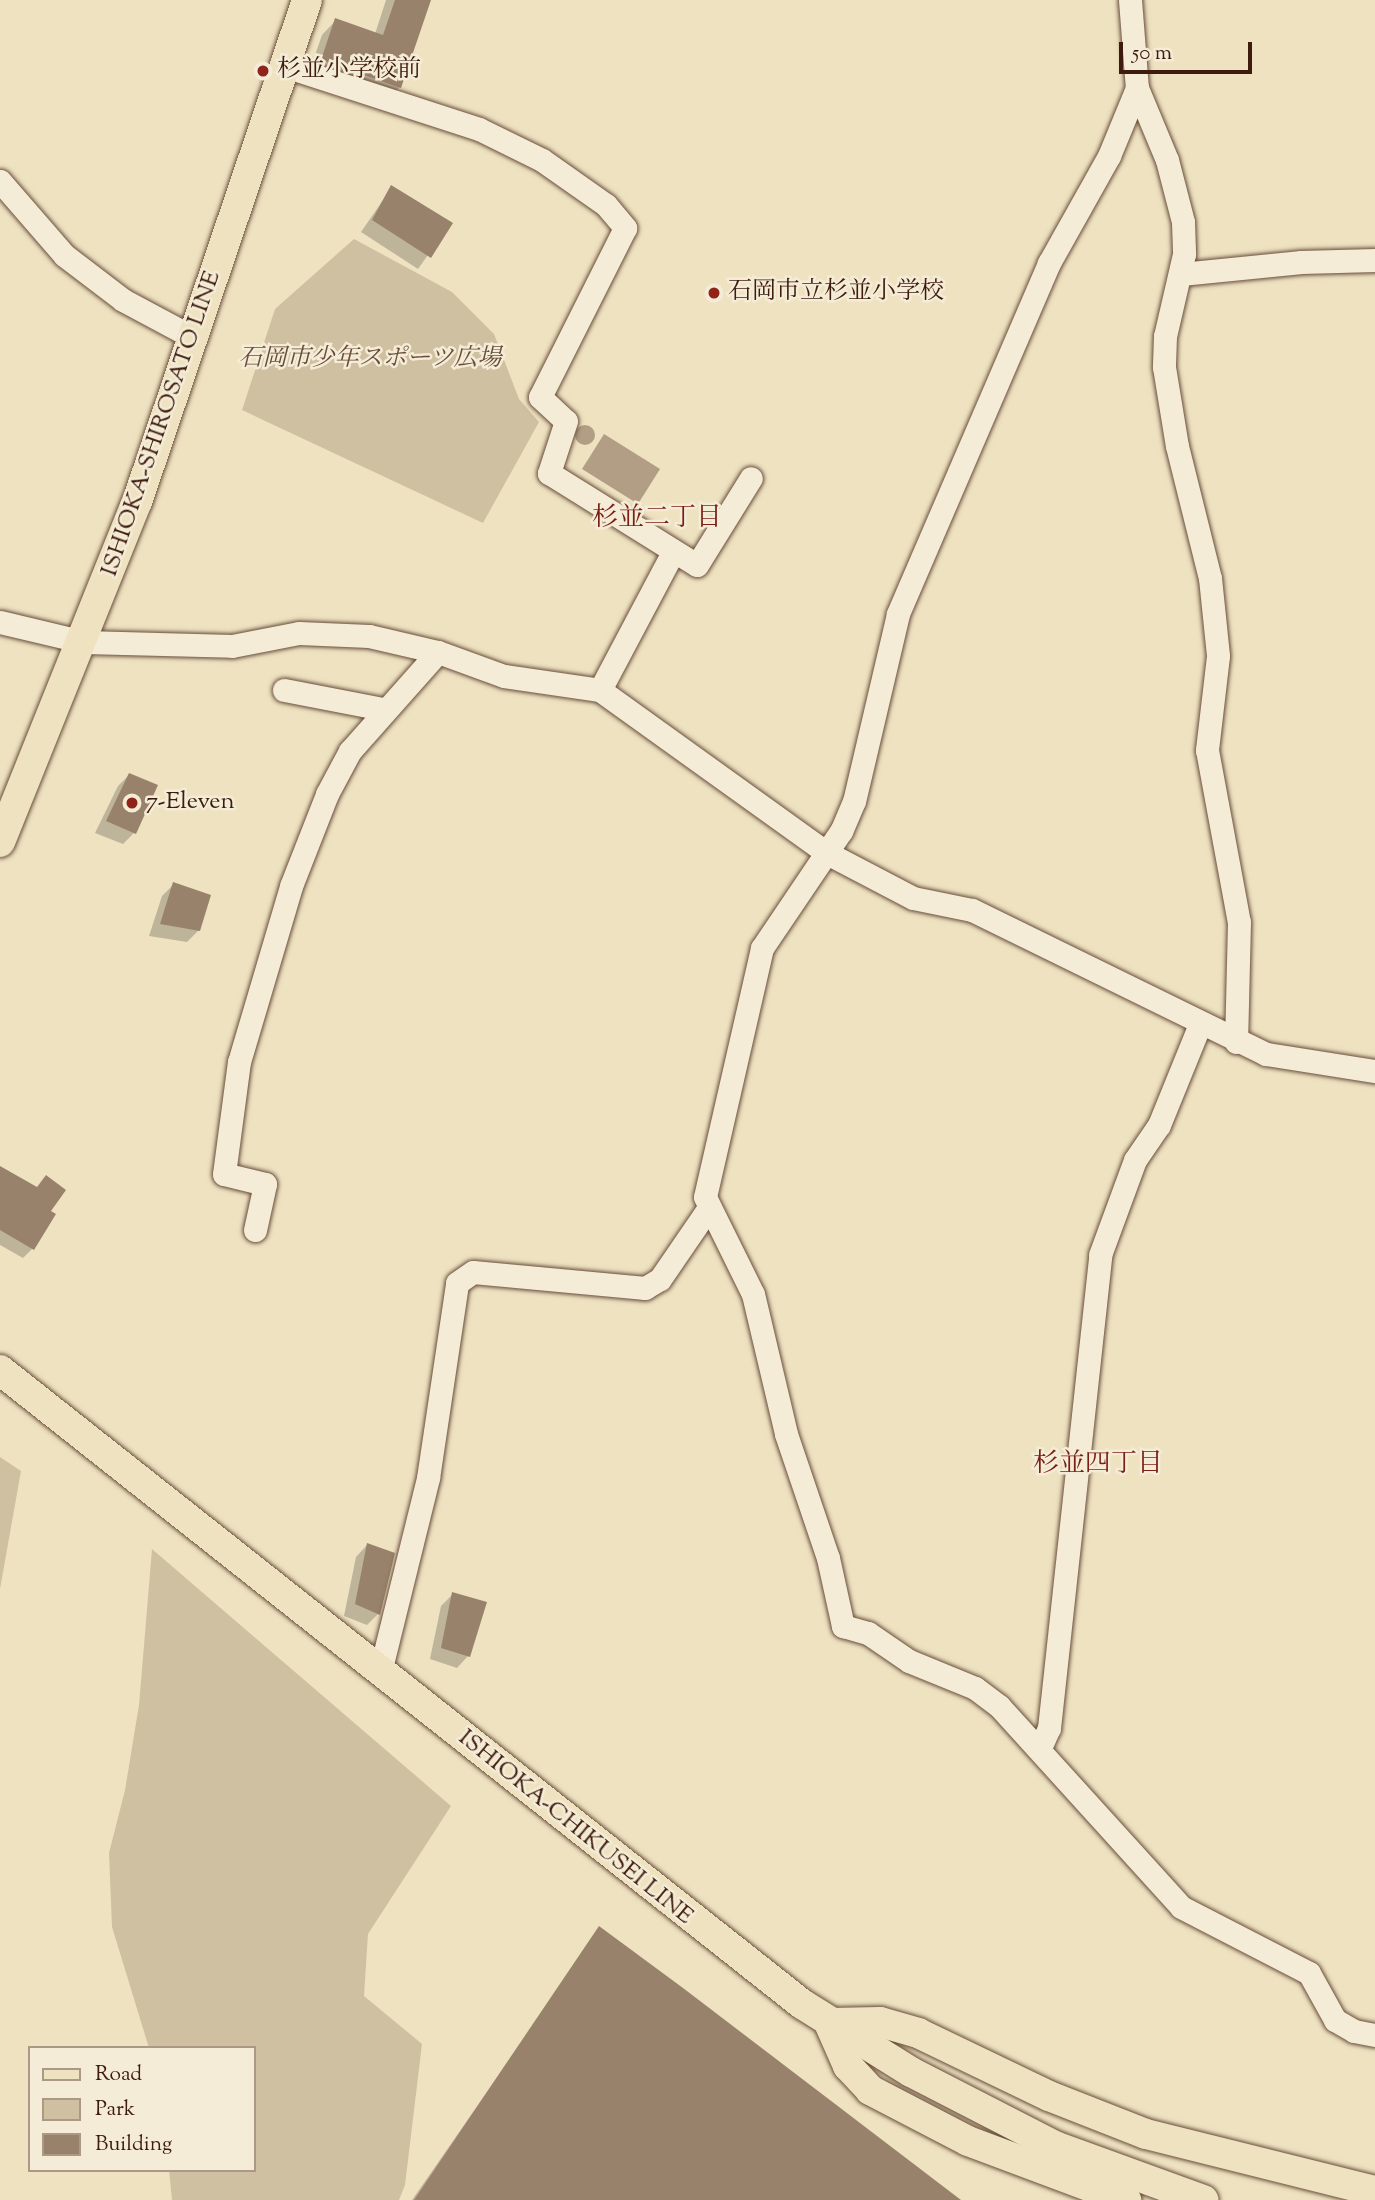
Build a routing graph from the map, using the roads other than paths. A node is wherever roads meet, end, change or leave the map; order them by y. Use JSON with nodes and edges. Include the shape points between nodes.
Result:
{"nodes":[{"id":1,"x":307,"y":0,"type":"edge"},
{"id":2,"x":1130,"y":0,"type":"edge"},
{"id":3,"x":285,"y":66,"type":"junction"},
{"id":4,"x":1137,"y":88,"type":"junction"},
{"id":5,"x":0,"y":181,"type":"edge"},
{"id":6,"x":1375,"y":260,"type":"edge"},
{"id":7,"x":1181,"y":274,"type":"junction"},
{"id":8,"x":194,"y":338,"type":"junction"},
{"id":9,"x":751,"y":478,"type":"dead end"},
{"id":10,"x":673,"y":552,"type":"junction"},
{"id":11,"x":0,"y":622,"type":"edge"},
{"id":12,"x":84,"y":642,"type":"junction"},
{"id":13,"x":438,"y":652,"type":"junction"},
{"id":14,"x":284,"y":690,"type":"dead end"},
{"id":15,"x":600,"y":690,"type":"junction"},
{"id":16,"x":383,"y":709,"type":"junction"},
{"id":17,"x":0,"y":842,"type":"edge"},
{"id":18,"x":827,"y":853,"type":"junction"},
{"id":19,"x":1200,"y":1024,"type":"junction"},
{"id":20,"x":1236,"y":1042,"type":"junction"},
{"id":21,"x":1375,"y":1071,"type":"edge"},
{"id":22,"x":708,"y":1209,"type":"junction"},
{"id":23,"x":255,"y":1230,"type":"dead end"},
{"id":24,"x":0,"y":1370,"type":"edge"},
{"id":25,"x":380,"y":1672,"type":"junction"},
{"id":26,"x":1040,"y":1748,"type":"junction"},
{"id":27,"x":829,"y":2023,"type":"junction"},
{"id":28,"x":1375,"y":2035,"type":"edge"},
{"id":29,"x":1375,"y":2191,"type":"edge"},
{"id":30,"x":1126,"y":2200,"type":"edge"},
{"id":31,"x":1203,"y":2200,"type":"edge"},
{"id":32,"x":1373,"y":2200,"type":"edge"}],
"edges":[{"from":1,"to":3,"type":"main road","name":"ISHIOKA-SHIROSATO LINE"},
{"from":2,"to":4,"type":"street"},
{"from":3,"to":8,"type":"main road","name":"ISHIOKA-SHIROSATO LINE"},
{"from":3,"to":10,"type":"street","via":[[479,129],[542,160],[613,212],[625,228],[540,397],[566,421],[549,473]]},
{"from":4,"to":7,"type":"street","via":[[1177,190],[1183,222]]},
{"from":4,"to":18,"type":"street","via":[[1109,156],[1049,263],[898,614],[854,801]]},
{"from":5,"to":8,"type":"street","via":[[64,255],[123,300]]},
{"from":6,"to":7,"type":"street"},
{"from":7,"to":20,"type":"street","via":[[1165,336],[1164,367],[1174,435],[1210,578],[1218,656],[1207,750],[1239,922]]},
{"from":8,"to":12,"type":"main road","name":"ISHIOKA-SHIROSATO LINE"},
{"from":9,"to":10,"type":"street","via":[[697,565]]},
{"from":10,"to":15,"type":"street"},
{"from":11,"to":12,"type":"street"},
{"from":12,"to":13,"type":"street","via":[[232,646],[299,633],[369,636]]},
{"from":12,"to":17,"type":"main road","name":"ISHIOKA-SHIROSATO LINE"},
{"from":13,"to":15,"type":"street","via":[[504,676]]},
{"from":13,"to":16,"type":"street"},
{"from":14,"to":16,"type":"street"},
{"from":15,"to":18,"type":"street"},
{"from":16,"to":23,"type":"street","via":[[350,751],[327,794],[291,886],[239,1062],[224,1174],[265,1184]]},
{"from":18,"to":19,"type":"street","via":[[913,898],[972,910]]},
{"from":18,"to":22,"type":"street","via":[[762,948],[705,1197]]},
{"from":19,"to":20,"type":"street"},
{"from":19,"to":26,"type":"street","via":[[1158,1125],[1135,1160],[1100,1255],[1049,1728]]},
{"from":20,"to":21,"type":"street","via":[[1266,1054]]},
{"from":22,"to":25,"type":"street","via":[[660,1279],[645,1289],[473,1272],[457,1283],[428,1478]]},
{"from":22,"to":26,"type":"street","via":[[753,1294],[786,1434],[828,1558],[843,1626],[868,1633],[909,1661],[975,1688]]},
{"from":24,"to":25,"type":"main road","name":"ISHIOKA-CHIKUSEI LINE"},
{"from":25,"to":27,"type":"main road","name":"ISHIOKA-CHIKUSEI LINE","via":[[678,1911]]},
{"from":26,"to":28,"type":"street","via":[[1181,1907],[1309,1973],[1335,2020],[1354,2031]]},
{"from":27,"to":29,"type":"main road","via":[[880,2022],[918,2032],[1049,2096],[1146,2134]]},
{"from":27,"to":30,"type":"main road","via":[[849,2066],[870,2090],[968,2141]]},
{"from":27,"to":31,"type":"main road","name":"ISHIOKA-CHIKUSEI LINE","via":[[962,2100],[1055,2146]]},
{"from":29,"to":32,"type":"street"}]}
